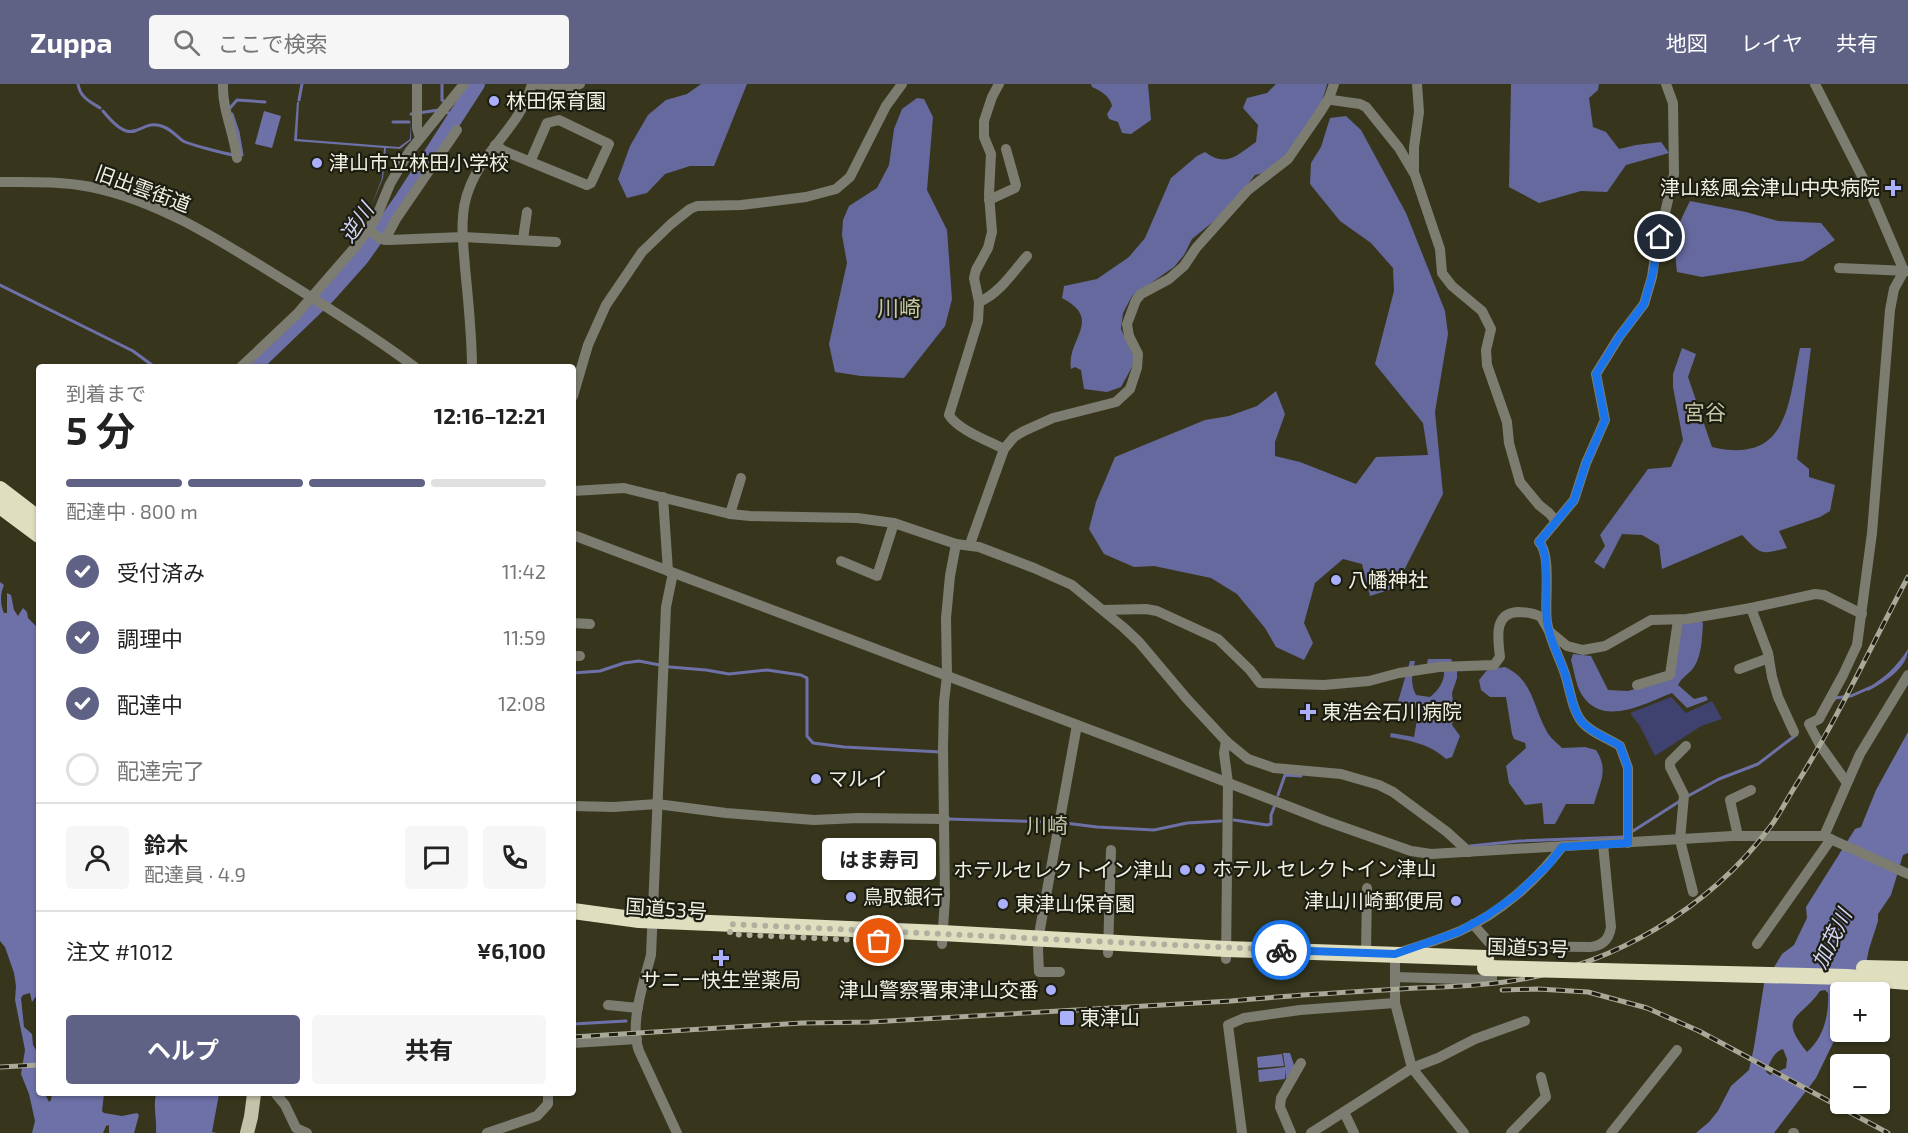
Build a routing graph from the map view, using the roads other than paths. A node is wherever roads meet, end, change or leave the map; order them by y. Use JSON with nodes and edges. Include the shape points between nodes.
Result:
{"nodes":[{"id":1,"x":223,"y":84,"type":"edge"},
{"id":2,"x":417,"y":84,"type":"edge"},
{"id":3,"x":464,"y":84,"type":"edge"},
{"id":4,"x":533,"y":84,"type":"edge"},
{"id":5,"x":580,"y":84,"type":"edge"},
{"id":6,"x":902,"y":84,"type":"edge"},
{"id":7,"x":999,"y":84,"type":"edge"},
{"id":8,"x":1334,"y":84,"type":"edge"},
{"id":9,"x":1417,"y":84,"type":"edge"},
{"id":10,"x":1666,"y":84,"type":"edge"},
{"id":11,"x":1815,"y":84,"type":"edge"},
{"id":12,"x":1329,"y":98,"type":"junction"},
{"id":13,"x":457,"y":130,"type":"dead end"},
{"id":14,"x":420,"y":138,"type":"junction"},
{"id":15,"x":495,"y":145,"type":"junction"},
{"id":16,"x":1006,"y":149,"type":"dead end"},
{"id":17,"x":237,"y":158,"type":"dead end"},
{"id":18,"x":530,"y":162,"type":"junction"},
{"id":19,"x":1415,"y":175,"type":"junction"},
{"id":20,"x":0,"y":182,"type":"edge"},
{"id":21,"x":989,"y":200,"type":"junction"},
{"id":22,"x":527,"y":212,"type":"dead end"},
{"id":23,"x":377,"y":236,"type":"junction"},
{"id":24,"x":463,"y":237,"type":"junction"},
{"id":25,"x":523,"y":239,"type":"junction"},
{"id":26,"x":556,"y":242,"type":"dead end"},
{"id":27,"x":1027,"y":256,"type":"dead end"},
{"id":28,"x":1839,"y":268,"type":"dead end"},
{"id":29,"x":1906,"y":271,"type":"edge"},
{"id":30,"x":317,"y":301,"type":"junction"},
{"id":31,"x":979,"y":302,"type":"junction"},
{"id":32,"x":244,"y":364,"type":"edge"},
{"id":33,"x":411,"y":364,"type":"edge"},
{"id":34,"x":472,"y":364,"type":"edge"},
{"id":35,"x":576,"y":386,"type":"edge"},
{"id":36,"x":1004,"y":449,"type":"junction"},
{"id":37,"x":741,"y":478,"type":"dead end"},
{"id":38,"x":0,"y":489,"type":"edge"},
{"id":39,"x":576,"y":491,"type":"edge"},
{"id":40,"x":663,"y":497,"type":"junction"},
{"id":41,"x":0,"y":506,"type":"edge"},
{"id":42,"x":730,"y":514,"type":"junction"},
{"id":43,"x":36,"y":517,"type":"edge"},
{"id":44,"x":1556,"y":521,"type":"junction"},
{"id":45,"x":894,"y":523,"type":"junction"},
{"id":46,"x":36,"y":533,"type":"edge"},
{"id":47,"x":576,"y":536,"type":"edge"},
{"id":48,"x":956,"y":544,"type":"junction"},
{"id":49,"x":970,"y":544,"type":"junction"},
{"id":50,"x":841,"y":561,"type":"dead end"},
{"id":51,"x":670,"y":572,"type":"junction"},
{"id":52,"x":1751,"y":608,"type":"junction"},
{"id":53,"x":1103,"y":610,"type":"junction"},
{"id":54,"x":1862,"y":614,"type":"junction"},
{"id":55,"x":1678,"y":620,"type":"junction"},
{"id":56,"x":576,"y":622,"type":"edge"},
{"id":57,"x":590,"y":624,"type":"dead end"},
{"id":58,"x":1549,"y":632,"type":"junction"},
{"id":59,"x":1769,"y":658,"type":"junction"},
{"id":60,"x":1739,"y":669,"type":"dead end"},
{"id":61,"x":1908,"y":675,"type":"edge"},
{"id":62,"x":947,"y":676,"type":"junction"},
{"id":63,"x":1637,"y":685,"type":"dead end"},
{"id":64,"x":1077,"y":725,"type":"junction"},
{"id":65,"x":1794,"y":732,"type":"dead end"},
{"id":66,"x":1226,"y":741,"type":"junction"},
{"id":67,"x":1686,"y":746,"type":"dead end"},
{"id":68,"x":1228,"y":783,"type":"junction"},
{"id":69,"x":1847,"y":783,"type":"junction"},
{"id":70,"x":1751,"y":790,"type":"dead end"},
{"id":71,"x":657,"y":804,"type":"junction"},
{"id":72,"x":576,"y":806,"type":"edge"},
{"id":73,"x":945,"y":819,"type":"junction"},
{"id":74,"x":1738,"y":836,"type":"junction"},
{"id":75,"x":1830,"y":838,"type":"junction"},
{"id":76,"x":1680,"y":840,"type":"junction"},
{"id":77,"x":1628,"y":843,"type":"junction"},
{"id":78,"x":1603,"y":844,"type":"junction"},
{"id":79,"x":1562,"y":847,"type":"junction"},
{"id":80,"x":1112,"y":850,"type":"dead end"},
{"id":81,"x":1469,"y":852,"type":"junction"},
{"id":82,"x":1908,"y":874,"type":"edge"},
{"id":83,"x":1367,"y":888,"type":"dead end"},
{"id":84,"x":1693,"y":892,"type":"dead end"},
{"id":85,"x":576,"y":911,"type":"edge"},
{"id":86,"x":576,"y":921,"type":"edge"},
{"id":87,"x":1473,"y":924,"type":"junction"},
{"id":88,"x":653,"y":925,"type":"junction"},
{"id":89,"x":942,"y":939,"type":"junction"},
{"id":90,"x":1038,"y":944,"type":"junction"},
{"id":91,"x":1757,"y":944,"type":"dead end"},
{"id":92,"x":1108,"y":948,"type":"junction"},
{"id":93,"x":1366,"y":953,"type":"junction"},
{"id":94,"x":1226,"y":954,"type":"junction"},
{"id":95,"x":1488,"y":957,"type":"junction"},
{"id":96,"x":1394,"y":965,"type":"junction"},
{"id":97,"x":1746,"y":969,"type":"junction"},
{"id":98,"x":1908,"y":969,"type":"edge"},
{"id":99,"x":1060,"y":972,"type":"dead end"},
{"id":100,"x":1908,"y":982,"type":"edge"},
{"id":101,"x":1395,"y":1003,"type":"junction"},
{"id":102,"x":608,"y":1005,"type":"dead end"},
{"id":103,"x":638,"y":1008,"type":"junction"},
{"id":104,"x":1525,"y":1021,"type":"dead end"},
{"id":105,"x":637,"y":1039,"type":"junction"},
{"id":106,"x":576,"y":1043,"type":"edge"},
{"id":107,"x":1677,"y":1050,"type":"dead end"},
{"id":108,"x":1301,"y":1063,"type":"dead end"},
{"id":109,"x":1412,"y":1068,"type":"junction"},
{"id":110,"x":1541,"y":1077,"type":"dead end"},
{"id":111,"x":254,"y":1096,"type":"edge"},
{"id":112,"x":278,"y":1096,"type":"edge"},
{"id":113,"x":548,"y":1096,"type":"edge"},
{"id":114,"x":1344,"y":1112,"type":"junction"},
{"id":115,"x":519,"y":1121,"type":"junction"},
{"id":116,"x":247,"y":1133,"type":"edge"},
{"id":117,"x":307,"y":1133,"type":"edge"},
{"id":118,"x":487,"y":1133,"type":"edge"},
{"id":119,"x":518,"y":1133,"type":"edge"},
{"id":120,"x":677,"y":1133,"type":"edge"},
{"id":121,"x":1242,"y":1133,"type":"edge"},
{"id":122,"x":1291,"y":1133,"type":"edge"},
{"id":123,"x":1311,"y":1133,"type":"edge"},
{"id":124,"x":1354,"y":1133,"type":"edge"},
{"id":125,"x":1464,"y":1133,"type":"edge"},
{"id":126,"x":1511,"y":1133,"type":"edge"},
{"id":127,"x":1611,"y":1133,"type":"edge"}],
"edges":[{"from":1,"to":17,"type":"street"},
{"from":2,"to":14,"type":"street"},
{"from":3,"to":14,"type":"street"},
{"from":4,"to":5,"type":"street"},
{"from":4,"to":15,"type":"street","via":[[521,113]]},
{"from":6,"to":35,"type":"street","via":[[886,106],[850,177],[836,189],[741,205],[697,206],[671,224],[642,252],[606,304]]},
{"from":7,"to":21,"type":"street","via":[[984,121],[984,137],[991,154]]},
{"from":8,"to":12,"type":"street"},
{"from":9,"to":19,"type":"street"},
{"from":10,"to":44,"type":"street","via":[[1673,103],[1674,174],[1647,296],[1596,374],[1605,420],[1574,500]]},
{"from":11,"to":29,"type":"street","via":[[1872,194]]},
{"from":12,"to":19,"type":"street","via":[[1366,107]]},
{"from":12,"to":36,"type":"street","via":[[1288,159],[1248,190],[1184,266],[1136,300],[1127,324],[1138,354],[1130,390],[1116,402],[1053,417],[1024,431]]},
{"from":13,"to":23,"type":"street","via":[[396,219]]},
{"from":14,"to":23,"type":"street","via":[[394,176]]},
{"from":15,"to":18,"type":"street"},
{"from":15,"to":24,"type":"street","via":[[468,191]]},
{"from":16,"to":21,"type":"street","via":[[1015,188]]},
{"from":18,"to":18,"type":"street","via":[[547,123],[559,120],[609,144],[587,185]]},
{"from":19,"to":44,"type":"street","via":[[1440,249],[1442,273],[1482,311],[1491,330],[1487,365],[1507,422],[1520,482]]},
{"from":20,"to":30,"type":"street","name":"旧出雲街道","via":[[71,184],[125,197],[232,248]]},
{"from":21,"to":31,"type":"street","via":[[992,232],[974,278]]},
{"from":22,"to":25,"type":"street"},
{"from":23,"to":24,"type":"street"},
{"from":23,"to":30,"type":"street"},
{"from":24,"to":25,"type":"street"},
{"from":24,"to":34,"type":"street"},
{"from":25,"to":26,"type":"street"},
{"from":27,"to":31,"type":"street","via":[[999,288]]},
{"from":28,"to":29,"type":"street"},
{"from":29,"to":54,"type":"street","via":[[1894,290],[1890,310]]},
{"from":30,"to":32,"type":"street","via":[[297,314]]},
{"from":30,"to":33,"type":"street","name":"旧出雲街道"},
{"from":31,"to":36,"type":"street","via":[[977,327],[949,416]]},
{"from":36,"to":49,"type":"street"},
{"from":37,"to":42,"type":"street"},
{"from":38,"to":43,"type":"highway"},
{"from":39,"to":40,"type":"street","via":[[624,488]]},
{"from":40,"to":42,"type":"street"},
{"from":40,"to":51,"type":"street"},
{"from":41,"to":46,"type":"highway"},
{"from":42,"to":45,"type":"street","via":[[858,518]]},
{"from":44,"to":58,"type":"street","via":[[1539,542],[1544,546]]},
{"from":45,"to":48,"type":"street"},
{"from":45,"to":50,"type":"street","via":[[877,576]]},
{"from":47,"to":51,"type":"street"},
{"from":48,"to":49,"type":"street"},
{"from":48,"to":62,"type":"street","via":[[946,618]]},
{"from":49,"to":53,"type":"street","via":[[1071,585]]},
{"from":51,"to":62,"type":"street"},
{"from":51,"to":71,"type":"street"},
{"from":52,"to":54,"type":"street","via":[[1815,594]]},
{"from":52,"to":55,"type":"street"},
{"from":52,"to":59,"type":"street"},
{"from":53,"to":58,"type":"street","via":[[1146,609],[1218,639],[1260,683],[1324,685],[1369,681],[1439,667],[1494,665],[1500,657],[1500,623],[1510,612],[1541,617]]},
{"from":53,"to":66,"type":"street","via":[[1139,642]]},
{"from":54,"to":69,"type":"street","via":[[1857,645],[1843,675],[1819,719],[1809,724]]},
{"from":55,"to":58,"type":"street","via":[[1651,620],[1605,646],[1583,650],[1567,646]]},
{"from":55,"to":63,"type":"street","via":[[1670,675]]},
{"from":56,"to":57,"type":"street"},
{"from":58,"to":77,"type":"street","via":[[1582,722],[1622,748],[1628,768]]},
{"from":59,"to":60,"type":"street"},
{"from":59,"to":65,"type":"street","via":[[1778,697]]},
{"from":61,"to":69,"type":"street"},
{"from":62,"to":64,"type":"street"},
{"from":62,"to":73,"type":"street","via":[[943,747]]},
{"from":64,"to":68,"type":"street"},
{"from":64,"to":90,"type":"street"},
{"from":66,"to":68,"type":"street"},
{"from":66,"to":81,"type":"street","via":[[1248,759],[1265,766],[1341,774],[1379,785]]},
{"from":67,"to":76,"type":"street","via":[[1670,762],[1684,795]]},
{"from":68,"to":81,"type":"street","via":[[1411,851]]},
{"from":68,"to":94,"type":"street"},
{"from":69,"to":75,"type":"street"},
{"from":70,"to":74,"type":"street","via":[[1730,800]]},
{"from":71,"to":72,"type":"street"},
{"from":71,"to":73,"type":"street","via":[[814,820]]},
{"from":71,"to":88,"type":"street"},
{"from":73,"to":89,"type":"street"},
{"from":74,"to":75,"type":"street"},
{"from":74,"to":76,"type":"street"},
{"from":75,"to":82,"type":"street"},
{"from":75,"to":91,"type":"street"},
{"from":76,"to":77,"type":"street"},
{"from":76,"to":84,"type":"street"},
{"from":77,"to":78,"type":"street"},
{"from":78,"to":79,"type":"street"},
{"from":78,"to":95,"type":"street","via":[[1611,925],[1604,942],[1590,948]]},
{"from":79,"to":81,"type":"street"},
{"from":79,"to":87,"type":"street","via":[[1533,880]]},
{"from":80,"to":92,"type":"street"},
{"from":83,"to":93,"type":"street"},
{"from":85,"to":88,"type":"highway","name":"国道53号"},
{"from":86,"to":88,"type":"highway","name":"国道53号","via":[[601,925]]},
{"from":87,"to":95,"type":"street"},
{"from":87,"to":96,"type":"street"},
{"from":88,"to":89,"type":"highway","name":"国道53号"},
{"from":88,"to":103,"type":"street","via":[[651,955]]},
{"from":89,"to":90,"type":"highway","name":"国道53号"},
{"from":90,"to":92,"type":"highway","name":"国道53号"},
{"from":90,"to":99,"type":"street","via":[[1039,972]]},
{"from":92,"to":94,"type":"highway","name":"国道53号"},
{"from":93,"to":94,"type":"highway","name":"国道53号"},
{"from":93,"to":96,"type":"highway","name":"国道53号"},
{"from":94,"to":96,"type":"highway","name":"国道53号"},
{"from":95,"to":96,"type":"highway","name":"国道53号"},
{"from":95,"to":97,"type":"highway","name":"国道53号"},
{"from":96,"to":101,"type":"street"},
{"from":97,"to":98,"type":"highway","name":"国道53号"},
{"from":97,"to":100,"type":"highway","name":"国道53号"},
{"from":101,"to":109,"type":"street"},
{"from":101,"to":121,"type":"street","via":[[1300,1010],[1244,1018],[1228,1025]]},
{"from":102,"to":103,"type":"street"},
{"from":103,"to":105,"type":"street"},
{"from":104,"to":109,"type":"street"},
{"from":105,"to":106,"type":"street"},
{"from":105,"to":120,"type":"street"},
{"from":107,"to":127,"type":"street"},
{"from":108,"to":122,"type":"street","via":[[1281,1098],[1280,1107]]},
{"from":109,"to":114,"type":"street"},
{"from":109,"to":125,"type":"street"},
{"from":110,"to":126,"type":"street","via":[[1546,1097]]},
{"from":111,"to":116,"type":"main road"},
{"from":112,"to":117,"type":"street","via":[[296,1128]]},
{"from":113,"to":115,"type":"street","via":[[542,1113]]},
{"from":114,"to":123,"type":"street"},
{"from":114,"to":124,"type":"street"},
{"from":115,"to":118,"type":"street"},
{"from":115,"to":119,"type":"street"}]}
